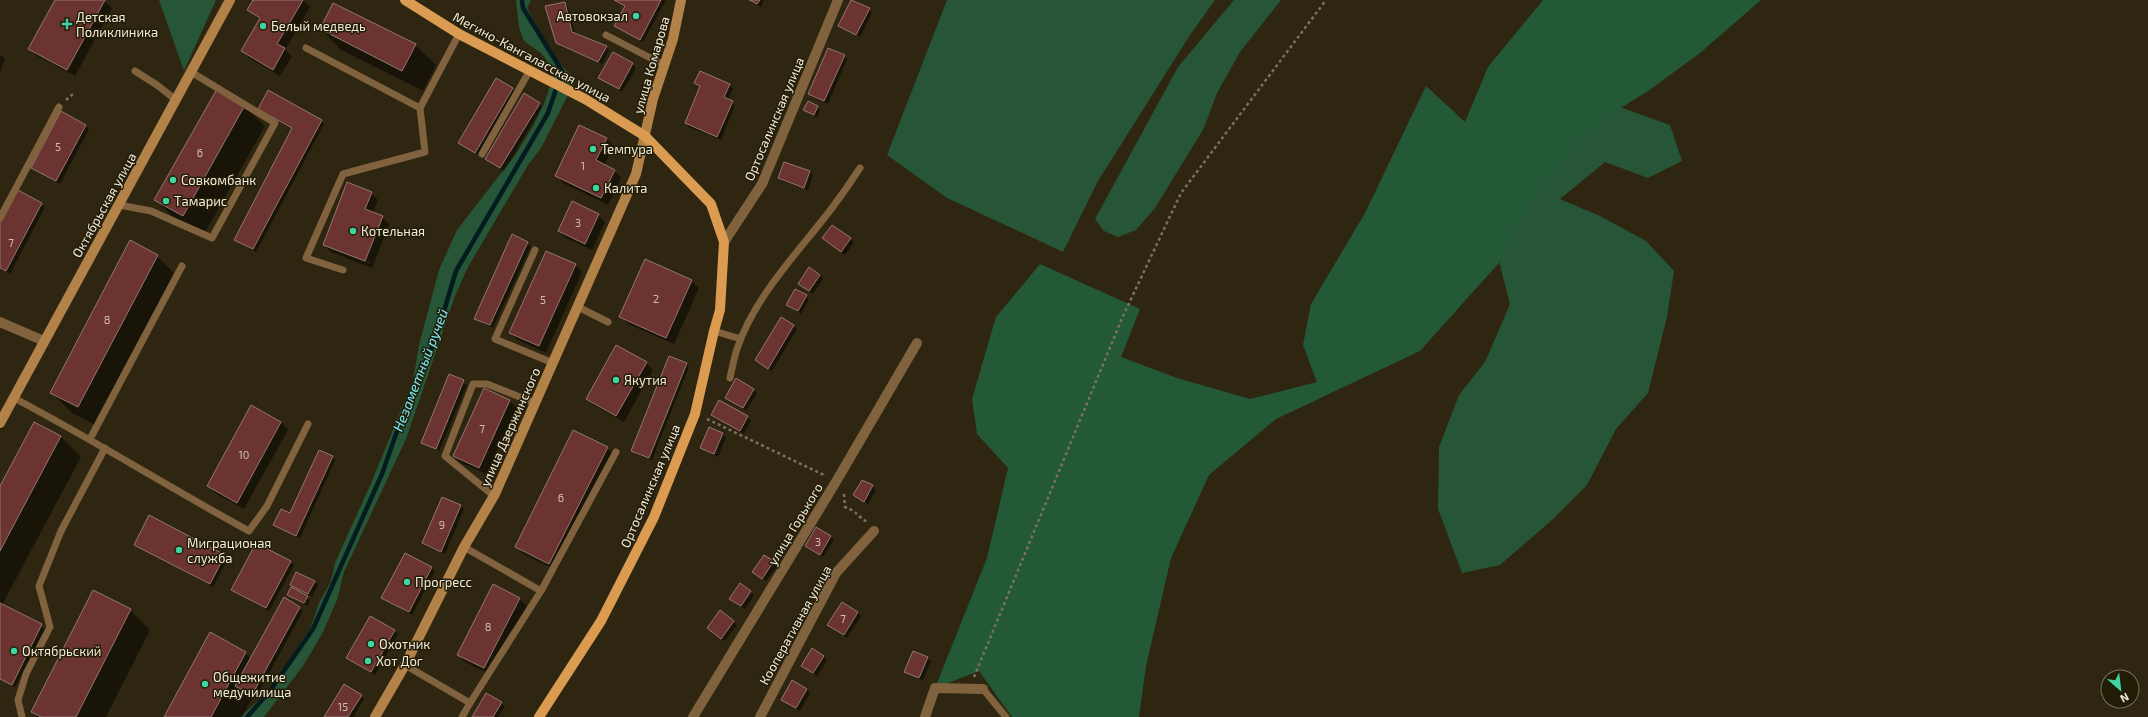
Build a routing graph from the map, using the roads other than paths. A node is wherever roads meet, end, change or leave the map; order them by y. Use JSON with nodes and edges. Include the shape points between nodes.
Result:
{"nodes":[{"id":1,"x":230,"y":0,"type":"edge"},
{"id":2,"x":681,"y":0,"type":"edge"},
{"id":3,"x":838,"y":0,"type":"edge"},
{"id":4,"x":409,"y":1,"type":"edge"},
{"id":5,"x":459,"y":34,"type":"junction"},
{"id":6,"x":606,"y":35,"type":"dead end"},
{"id":7,"x":306,"y":48,"type":"dead end"},
{"id":8,"x":664,"y":66,"type":"junction"},
{"id":9,"x":530,"y":70,"type":"junction"},
{"id":10,"x":135,"y":71,"type":"dead end"},
{"id":11,"x":191,"y":72,"type":"junction"},
{"id":12,"x":176,"y":100,"type":"junction"},
{"id":13,"x":59,"y":107,"type":"dead end"},
{"id":14,"x":420,"y":108,"type":"junction"},
{"id":15,"x":645,"y":136,"type":"junction"},
{"id":16,"x":482,"y":154,"type":"dead end"},
{"id":17,"x":860,"y":168,"type":"dead end"},
{"id":18,"x":118,"y":205,"type":"junction"},
{"id":19,"x":0,"y":218,"type":"edge"},
{"id":20,"x":724,"y":242,"type":"junction"},
{"id":21,"x":535,"y":250,"type":"dead end"},
{"id":22,"x":182,"y":266,"type":"dead end"},
{"id":23,"x":343,"y":270,"type":"dead end"},
{"id":24,"x":578,"y":307,"type":"junction"},
{"id":25,"x":0,"y":322,"type":"edge"},
{"id":26,"x":608,"y":322,"type":"dead end"},
{"id":27,"x":714,"y":331,"type":"junction"},
{"id":28,"x":741,"y":339,"type":"junction"},
{"id":29,"x":44,"y":342,"type":"junction"},
{"id":30,"x":917,"y":343,"type":"dead end"},
{"id":31,"x":553,"y":363,"type":"junction"},
{"id":32,"x":730,"y":378,"type":"dead end"},
{"id":33,"x":14,"y":398,"type":"junction"},
{"id":34,"x":535,"y":403,"type":"junction"},
{"id":35,"x":0,"y":423,"type":"edge"},
{"id":36,"x":308,"y":424,"type":"dead end"},
{"id":37,"x":90,"y":439,"type":"junction"},
{"id":38,"x":105,"y":448,"type":"junction"},
{"id":39,"x":616,"y":452,"type":"dead end"},
{"id":40,"x":494,"y":496,"type":"junction"},
{"id":41,"x":874,"y":531,"type":"road end"},
{"id":42,"x":464,"y":547,"type":"junction"},
{"id":43,"x":541,"y":591,"type":"junction"},
{"id":44,"x":405,"y":665,"type":"junction"},
{"id":45,"x":983,"y":689,"type":"joint"},
{"id":46,"x":470,"y":703,"type":"junction"},
{"id":47,"x":22,"y":717,"type":"edge"},
{"id":48,"x":375,"y":717,"type":"edge"},
{"id":49,"x":462,"y":717,"type":"edge"},
{"id":50,"x":539,"y":717,"type":"edge"},
{"id":51,"x":692,"y":717,"type":"edge"},
{"id":52,"x":760,"y":717,"type":"edge"},
{"id":53,"x":925,"y":717,"type":"edge"},
{"id":54,"x":1006,"y":717,"type":"edge"}],
"edges":[{"from":1,"to":11,"type":"street","name":"Октябрьская улица"},
{"from":2,"to":8,"type":"street","name":"улица Комарова"},
{"from":3,"to":20,"type":"street","name":"Ортосалинская улица","via":[[762,184]]},
{"from":4,"to":5,"type":"main road","name":"Мегино-Кангаласская улица"},
{"from":5,"to":9,"type":"main road","name":"Мегино-Кангаласская улица"},
{"from":5,"to":14,"type":"lane"},
{"from":6,"to":8,"type":"lane"},
{"from":7,"to":14,"type":"lane"},
{"from":8,"to":15,"type":"street","name":"улица Комарова"},
{"from":9,"to":15,"type":"main road","name":"Мегино-Кангаласская улица","via":[[585,99]]},
{"from":9,"to":16,"type":"lane"},
{"from":10,"to":12,"type":"lane"},
{"from":11,"to":12,"type":"street","name":"Октябрьская улица"},
{"from":11,"to":18,"type":"lane","via":[[275,123],[212,238],[151,211]]},
{"from":12,"to":18,"type":"street","name":"Октябрьская улица"},
{"from":13,"to":19,"type":"lane"},
{"from":14,"to":23,"type":"lane","via":[[425,152],[343,174],[306,258]]},
{"from":15,"to":20,"type":"main road","name":"Ортосалинская улица","via":[[711,204]]},
{"from":15,"to":24,"type":"street","name":"улица Дзержинского","via":[[636,174]]},
{"from":17,"to":28,"type":"lane","via":[[777,277]]},
{"from":18,"to":29,"type":"street","name":"Октябрьская улица"},
{"from":20,"to":27,"type":"main road","name":"Ортосалинская улица","via":[[720,310]]},
{"from":21,"to":31,"type":"lane","via":[[495,340]]},
{"from":22,"to":37,"type":"lane"},
{"from":24,"to":26,"type":"lane"},
{"from":24,"to":31,"type":"street","name":"улица Дзержинского"},
{"from":25,"to":29,"type":"street"},
{"from":27,"to":28,"type":"lane"},
{"from":27,"to":50,"type":"main road","name":"Ортосалинская улица","via":[[695,414],[654,517],[602,621]]},
{"from":28,"to":32,"type":"lane"},
{"from":29,"to":33,"type":"street","name":"Октябрьская улица"},
{"from":30,"to":51,"type":"street","name":"улица Горького","via":[[837,480]]},
{"from":31,"to":34,"type":"street","name":"улица Дзержинского"},
{"from":33,"to":35,"type":"street","name":"Октябрьская улица"},
{"from":33,"to":37,"type":"lane"},
{"from":34,"to":40,"type":"street","name":"улица Дзержинского"},
{"from":34,"to":40,"type":"lane","via":[[487,384],[473,384],[445,456]]},
{"from":36,"to":38,"type":"lane","via":[[267,506],[249,532]]},
{"from":37,"to":38,"type":"lane"},
{"from":38,"to":47,"type":"lane","via":[[61,532],[39,586],[50,627],[26,674],[18,700]]},
{"from":39,"to":43,"type":"lane"},
{"from":40,"to":42,"type":"street","name":"улица Дзержинского"},
{"from":41,"to":52,"type":"street","name":"Кооперативная улица","via":[[836,573]]},
{"from":42,"to":43,"type":"lane"},
{"from":42,"to":44,"type":"street","name":"улица Дзержинского"},
{"from":43,"to":46,"type":"lane"},
{"from":44,"to":46,"type":"lane"},
{"from":44,"to":48,"type":"street","name":"улица Дзержинского"},
{"from":45,"to":53,"type":"street","via":[[935,688]]},
{"from":45,"to":54,"type":"lane"},
{"from":46,"to":49,"type":"lane"}]}
